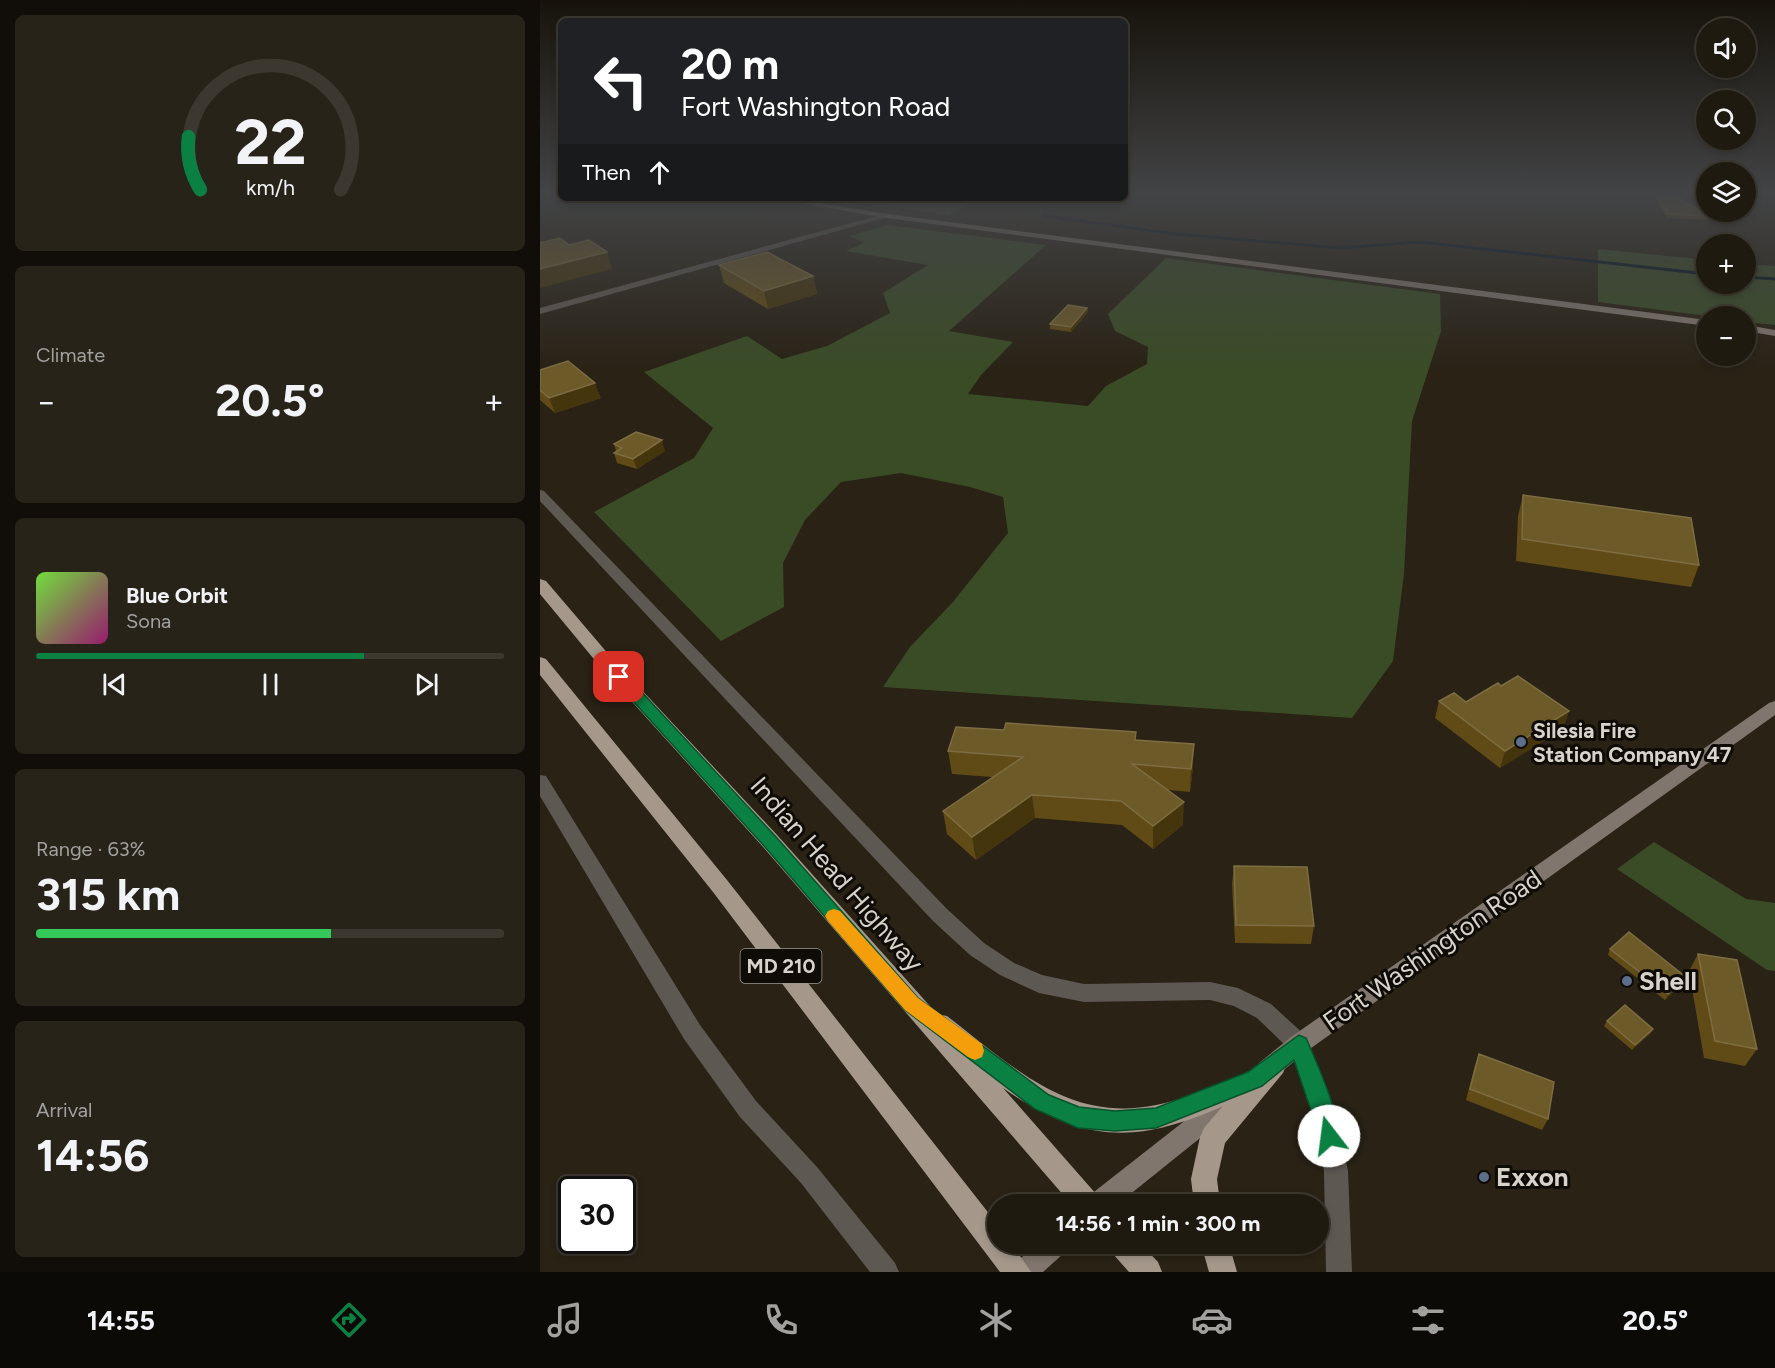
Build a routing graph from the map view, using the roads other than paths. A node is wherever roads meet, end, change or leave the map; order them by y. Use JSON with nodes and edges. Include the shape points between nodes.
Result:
{"nodes":[{"id":1,"x":754,"y":252,"type":"edge"},
{"id":2,"x":1166,"y":252,"type":"edge"},
{"id":3,"x":540,"y":311,"type":"edge"},
{"id":4,"x":1696,"y":322,"type":"edge"},
{"id":5,"x":1756,"y":330,"type":"edge"},
{"id":6,"x":1775,"y":333,"type":"edge"},
{"id":7,"x":540,"y":494,"type":"edge"},
{"id":8,"x":540,"y":584,"type":"edge"},
{"id":9,"x":540,"y":663,"type":"edge"},
{"id":10,"x":1775,"y":707,"type":"edge"},
{"id":11,"x":540,"y":781,"type":"edge"},
{"id":12,"x":912,"y":1004,"type":"junction"},
{"id":13,"x":1299,"y":1044,"type":"junction"},
{"id":14,"x":1264,"y":1072,"type":"junction"},
{"id":15,"x":1079,"y":1194,"type":"edge"},
{"id":16,"x":1112,"y":1194,"type":"edge"},
{"id":17,"x":1206,"y":1194,"type":"edge"},
{"id":18,"x":1044,"y":1254,"type":"edge"},
{"id":19,"x":1132,"y":1254,"type":"edge"},
{"id":20,"x":1218,"y":1254,"type":"edge"},
{"id":21,"x":886,"y":1272,"type":"edge"},
{"id":22,"x":1017,"y":1272,"type":"edge"},
{"id":23,"x":1024,"y":1272,"type":"edge"},
{"id":24,"x":1148,"y":1272,"type":"edge"},
{"id":25,"x":1223,"y":1272,"type":"edge"},
{"id":26,"x":1340,"y":1272,"type":"edge"}],
"edges":[{"from":1,"to":3,"type":"street"},
{"from":2,"to":4,"type":"main road"},
{"from":5,"to":6,"type":"main road"},
{"from":7,"to":13,"type":"street","via":[[940,915],[977,949],[1039,984],[1084,993],[1210,991],[1238,997],[1264,1011]]},
{"from":8,"to":12,"type":"highway","name":"Indian Head Highway","number":"MD 210"},
{"from":9,"to":22,"type":"highway","number":"MD 210","via":[[727,896]]},
{"from":10,"to":13,"type":"main road","name":"Fort Washington Road"},
{"from":11,"to":21,"type":"street","via":[[692,1032],[748,1109],[809,1175]]},
{"from":12,"to":14,"type":"highway","via":[[1042,1102],[1078,1118],[1156,1118]]},
{"from":12,"to":15,"type":"highway","name":"Indian Head Highway","number":"MD 210"},
{"from":13,"to":14,"type":"main road","name":"Fort Washington Road"},
{"from":13,"to":26,"type":"street","via":[[1326,1118],[1336,1171]]},
{"from":14,"to":16,"type":"main road","name":"Fort Washington Road"},
{"from":14,"to":17,"type":"highway","via":[[1213,1137],[1204,1179]]},
{"from":18,"to":23,"type":"main road"},
{"from":19,"to":24,"type":"highway"},
{"from":20,"to":25,"type":"highway"}]}
